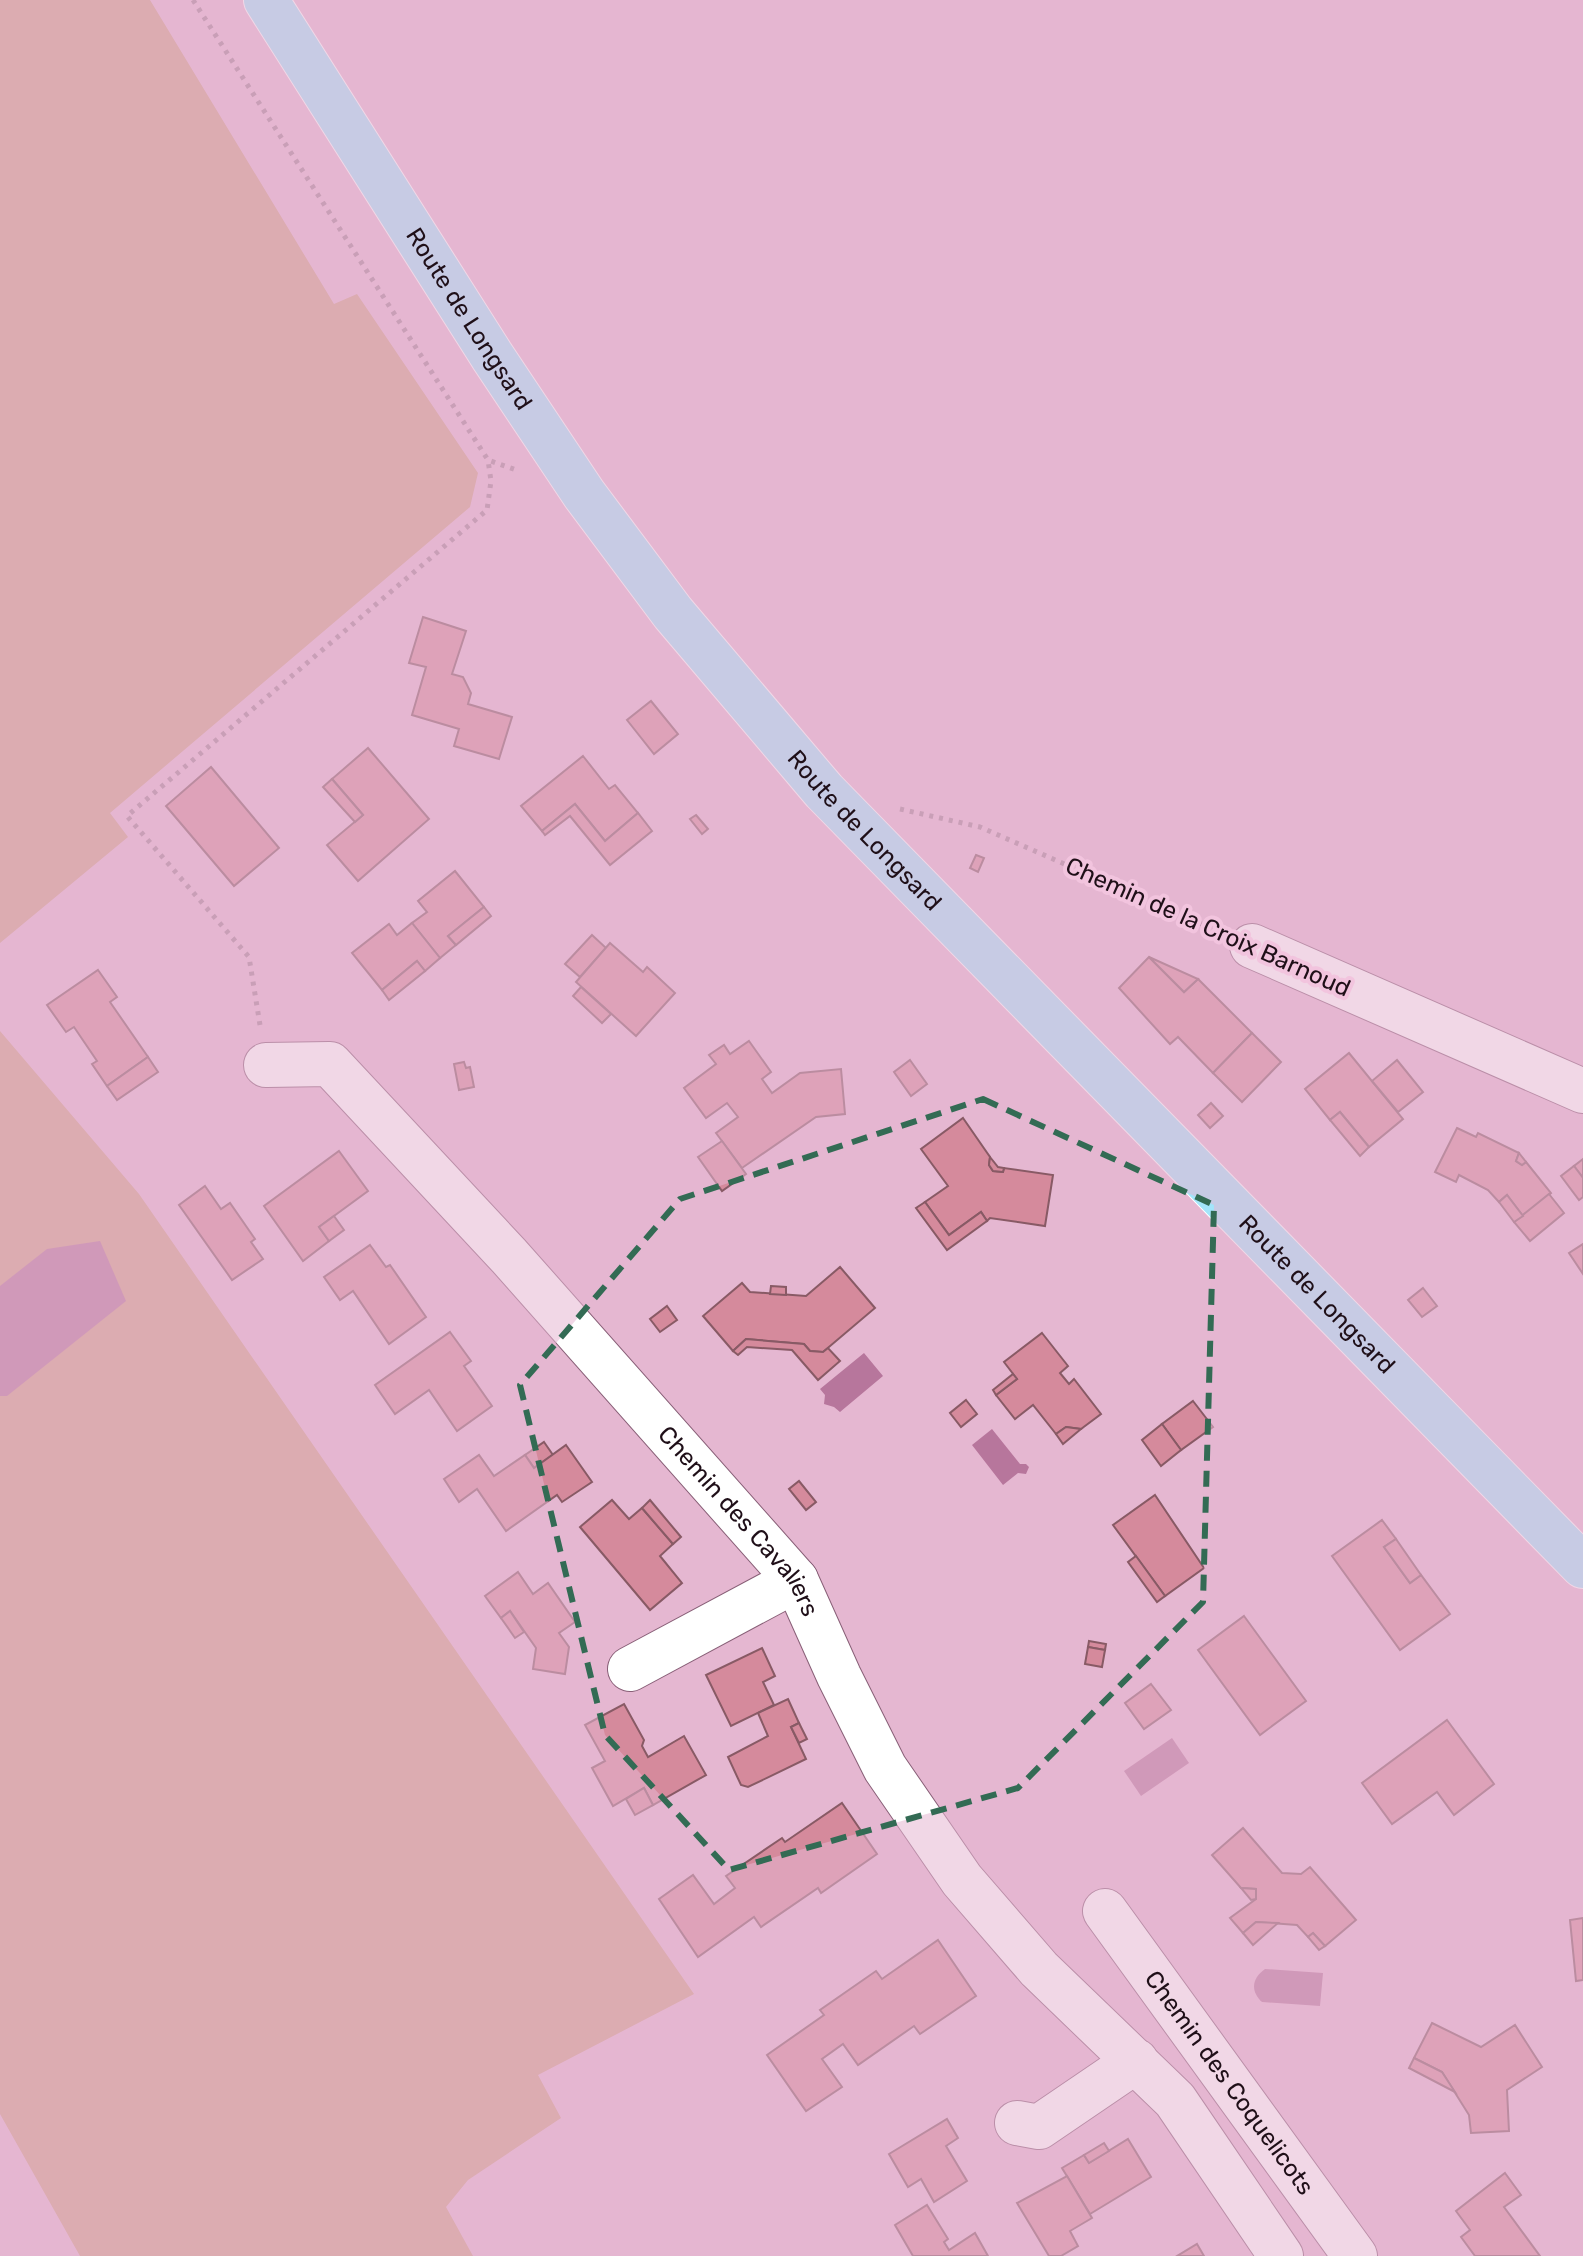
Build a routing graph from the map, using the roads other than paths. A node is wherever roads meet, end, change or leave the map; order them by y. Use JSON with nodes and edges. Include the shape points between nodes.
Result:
{"nodes":[{"id":1,"x":266,"y":0,"type":"edge"},
{"id":2,"x":1252,"y":946,"type":"road end"},
{"id":3,"x":266,"y":1065,"type":"road end"},
{"id":4,"x":1583,"y":1091,"type":"edge"},
{"id":5,"x":1583,"y":1566,"type":"edge"},
{"id":6,"x":796,"y":1580,"type":"junction"},
{"id":7,"x":630,"y":1669,"type":"dead end"},
{"id":8,"x":1105,"y":1911,"type":"dead end"},
{"id":9,"x":1136,"y":2061,"type":"junction"},
{"id":10,"x":1017,"y":2123,"type":"dead end"},
{"id":11,"x":1281,"y":2256,"type":"edge"},
{"id":12,"x":1355,"y":2256,"type":"edge"}],
"edges":[{"from":1,"to":5,"type":"main road","name":"Route de Longsard","via":[[492,356],[584,494],[673,613],[824,791]]},
{"from":2,"to":4,"type":"street","name":"Chemin de la Croix Barnoud"},
{"from":3,"to":6,"type":"street","name":"Chemin des Cavaliers","via":[[330,1064],[509,1256]]},
{"from":6,"to":7,"type":"street"},
{"from":6,"to":9,"type":"street","name":"Chemin des Cavaliers","via":[[885,1768],[962,1880],[1039,1969]]},
{"from":8,"to":12,"type":"street","name":"Chemin des Coquelicots"},
{"from":9,"to":10,"type":"street","via":[[1039,2127]]},
{"from":9,"to":11,"type":"street","name":"Chemin des Cavaliers","via":[[1175,2100]]}]}
